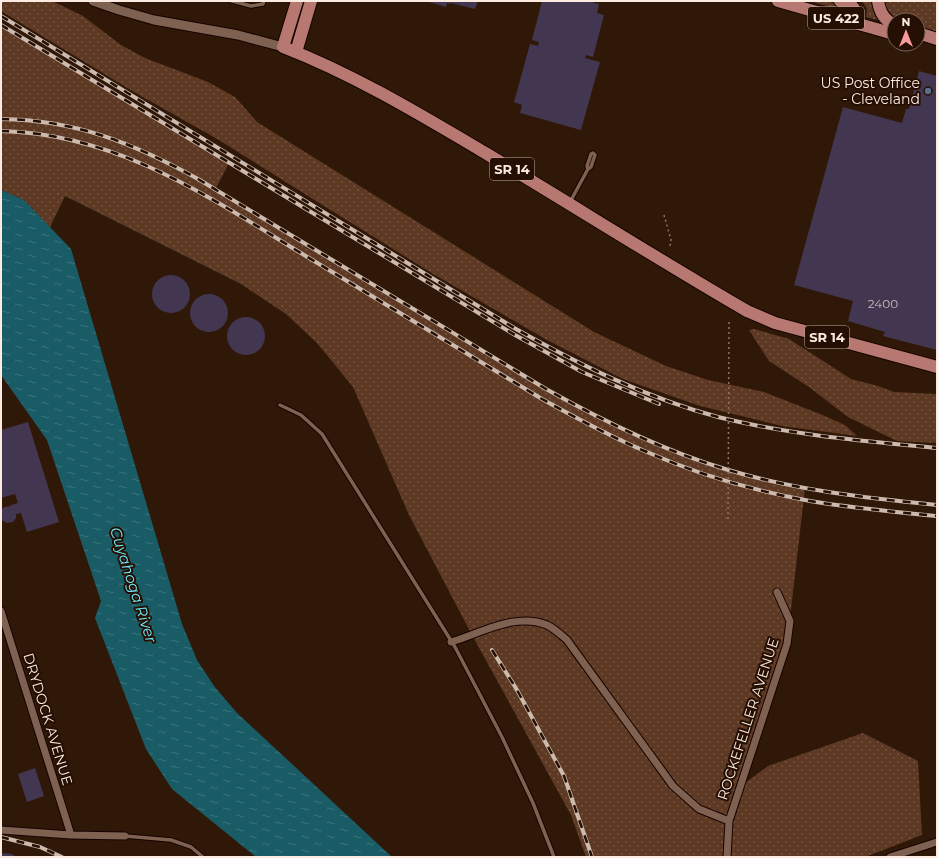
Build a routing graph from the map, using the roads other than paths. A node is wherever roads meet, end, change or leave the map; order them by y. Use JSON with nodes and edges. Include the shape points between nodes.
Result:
{"nodes":[{"id":1,"x":93,"y":1,"type":"edge"},
{"id":2,"x":232,"y":1,"type":"edge"},
{"id":3,"x":253,"y":1,"type":"edge"},
{"id":4,"x":264,"y":1,"type":"edge"},
{"id":5,"x":297,"y":1,"type":"edge"},
{"id":6,"x":311,"y":1,"type":"edge"},
{"id":7,"x":778,"y":1,"type":"edge"},
{"id":8,"x":840,"y":1,"type":"edge"},
{"id":9,"x":878,"y":1,"type":"edge"},
{"id":10,"x":251,"y":6,"type":"junction"},
{"id":11,"x":886,"y":19,"type":"edge"},
{"id":12,"x":853,"y":23,"type":"junction"},
{"id":13,"x":886,"y":32,"type":"edge"},
{"id":14,"x":926,"y":36,"type":"edge"},
{"id":15,"x":937,"y":39,"type":"edge"},
{"id":16,"x":926,"y":42,"type":"edge"},
{"id":17,"x":937,"y":45,"type":"edge"},
{"id":18,"x":283,"y":48,"type":"junction"},
{"id":19,"x":296,"y":52,"type":"junction"},
{"id":20,"x":588,"y":169,"type":"dead end"},
{"id":21,"x":569,"y":203,"type":"junction"},
{"id":22,"x":937,"y":367,"type":"edge"},
{"id":23,"x":280,"y":405,"type":"dead end"},
{"id":24,"x":777,"y":592,"type":"dead end"},
{"id":25,"x":1,"y":611,"type":"edge"},
{"id":26,"x":451,"y":642,"type":"junction"},
{"id":27,"x":728,"y":820,"type":"junction"},
{"id":28,"x":1,"y":830,"type":"edge"},
{"id":29,"x":71,"y":835,"type":"junction"},
{"id":30,"x":125,"y":836,"type":"joint"},
{"id":31,"x":937,"y":842,"type":"edge"},
{"id":32,"x":203,"y":857,"type":"edge"},
{"id":33,"x":554,"y":857,"type":"edge"},
{"id":34,"x":728,"y":857,"type":"edge"},
{"id":35,"x":890,"y":857,"type":"edge"}],
"edges":[{"from":1,"to":18,"type":"street","via":[[154,20],[238,36]]},
{"from":2,"to":10,"type":"lane"},
{"from":3,"to":10,"type":"lane"},
{"from":4,"to":10,"type":"lane","via":[[263,4]]},
{"from":5,"to":18,"type":"main road"},
{"from":6,"to":19,"type":"main road"},
{"from":7,"to":12,"type":"main road","number":"US 422"},
{"from":8,"to":12,"type":"main road","via":[[854,8],[856,14]]},
{"from":9,"to":11,"type":"main road"},
{"from":12,"to":13,"type":"main road","number":"US 422"},
{"from":14,"to":15,"type":"main road"},
{"from":16,"to":17,"type":"main road"},
{"from":18,"to":19,"type":"main road","number":"SR 14"},
{"from":19,"to":21,"type":"main road","number":"SR 14","via":[[402,104]]},
{"from":20,"to":21,"type":"lane"},
{"from":21,"to":22,"type":"main road","number":"SR 14","via":[[747,311],[775,323]]},
{"from":23,"to":26,"type":"lane","via":[[301,415],[322,434]]},
{"from":24,"to":27,"type":"street","name":"ROCKEFELLER AVENUE","via":[[790,621],[787,644]]},
{"from":25,"to":29,"type":"street","name":"DRYDOCK AVENUE"},
{"from":26,"to":27,"type":"street","via":[[515,621],[536,622],[557,631],[567,640],[673,786],[699,809]]},
{"from":26,"to":33,"type":"lane","via":[[502,737],[533,802]]},
{"from":27,"to":34,"type":"street","name":"ROCKEFELLER AVENUE"},
{"from":28,"to":29,"type":"street"},
{"from":29,"to":30,"type":"street"},
{"from":30,"to":32,"type":"lane","via":[[171,840],[191,847]]},
{"from":31,"to":35,"type":"street"}]}
